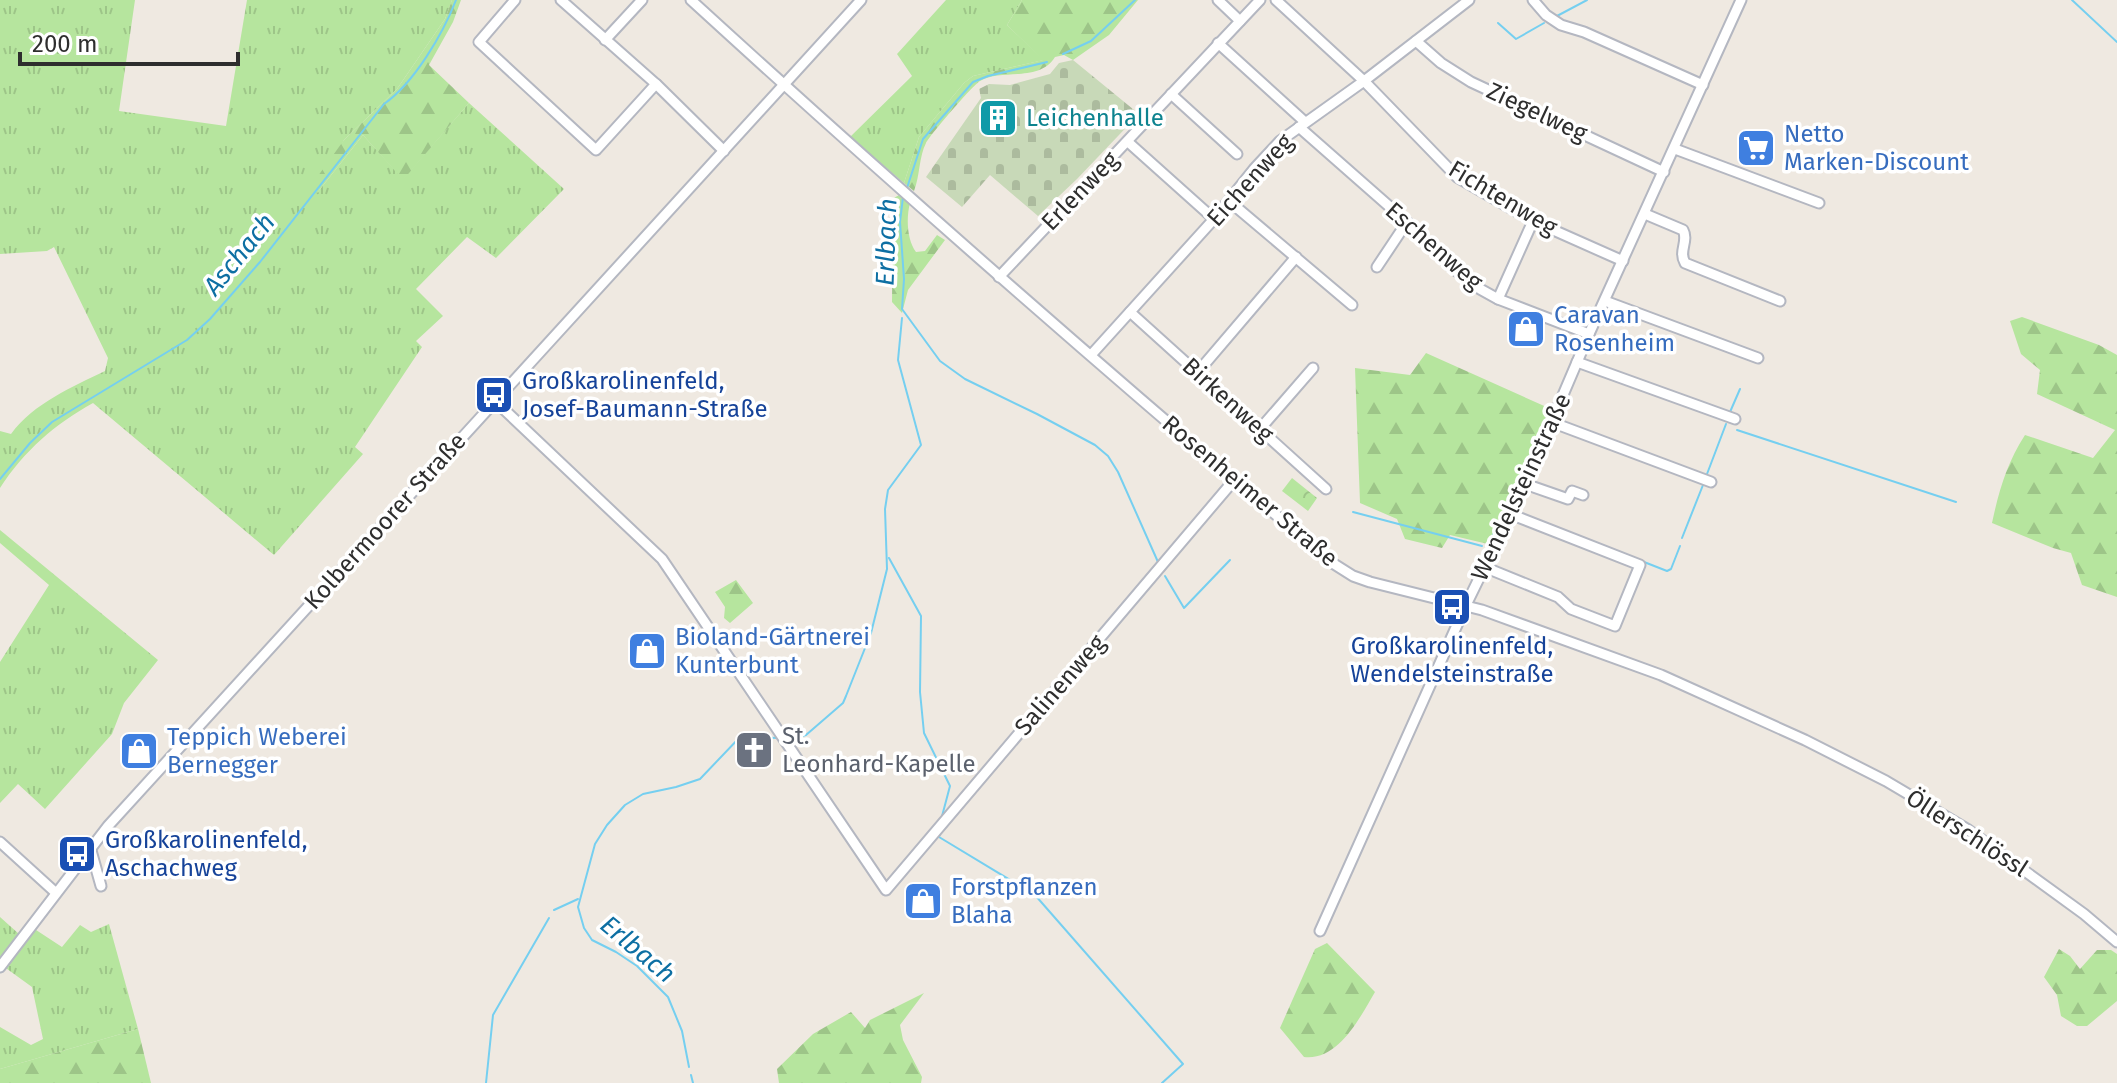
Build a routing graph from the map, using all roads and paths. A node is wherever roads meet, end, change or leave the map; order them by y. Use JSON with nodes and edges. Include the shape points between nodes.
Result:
{"nodes":[{"id":1,"x":515,"y":0,"type":"edge"},
{"id":2,"x":561,"y":0,"type":"edge"},
{"id":3,"x":642,"y":0,"type":"edge"},
{"id":4,"x":691,"y":0,"type":"edge"},
{"id":5,"x":861,"y":0,"type":"edge"},
{"id":6,"x":1218,"y":0,"type":"edge"},
{"id":7,"x":1260,"y":0,"type":"edge"},
{"id":8,"x":1276,"y":0,"type":"edge"},
{"id":9,"x":1469,"y":0,"type":"edge"},
{"id":10,"x":1533,"y":0,"type":"edge"},
{"id":11,"x":1741,"y":0,"type":"edge"},
{"id":12,"x":1240,"y":21,"type":"junction"},
{"id":13,"x":605,"y":40,"type":"junction"},
{"id":14,"x":1416,"y":41,"type":"junction"},
{"id":15,"x":1218,"y":43,"type":"junction"},
{"id":16,"x":1364,"y":81,"type":"junction"},
{"id":17,"x":656,"y":84,"type":"junction"},
{"id":18,"x":1703,"y":85,"type":"junction"},
{"id":19,"x":784,"y":86,"type":"junction"},
{"id":20,"x":1171,"y":94,"type":"junction"},
{"id":21,"x":1302,"y":124,"type":"junction"},
{"id":22,"x":1128,"y":142,"type":"junction"},
{"id":23,"x":1675,"y":149,"type":"junction"},
{"id":24,"x":724,"y":151,"type":"junction"},
{"id":25,"x":1237,"y":154,"type":"dead end"},
{"id":26,"x":1664,"y":172,"type":"junction"},
{"id":27,"x":1229,"y":201,"type":"junction"},
{"id":28,"x":1819,"y":203,"type":"dead end"},
{"id":29,"x":1645,"y":214,"type":"junction"},
{"id":30,"x":1214,"y":219,"type":"junction"},
{"id":31,"x":1533,"y":221,"type":"junction"},
{"id":32,"x":1407,"y":222,"type":"junction"},
{"id":33,"x":1296,"y":257,"type":"junction"},
{"id":34,"x":1623,"y":261,"type":"junction"},
{"id":35,"x":1377,"y":267,"type":"dead end"},
{"id":36,"x":999,"y":277,"type":"junction"},
{"id":37,"x":1498,"y":299,"type":"junction"},
{"id":38,"x":1605,"y":301,"type":"junction"},
{"id":39,"x":1780,"y":301,"type":"dead end"},
{"id":40,"x":1352,"y":305,"type":"dead end"},
{"id":41,"x":1130,"y":312,"type":"junction"},
{"id":42,"x":1589,"y":334,"type":"junction"},
{"id":43,"x":1091,"y":355,"type":"junction"},
{"id":44,"x":1758,"y":358,"type":"dead end"},
{"id":45,"x":1577,"y":362,"type":"junction"},
{"id":46,"x":1313,"y":368,"type":"dead end"},
{"id":47,"x":1197,"y":373,"type":"junction"},
{"id":48,"x":494,"y":400,"type":"junction"},
{"id":49,"x":1735,"y":419,"type":"dead end"},
{"id":50,"x":1551,"y":422,"type":"junction"},
{"id":51,"x":1260,"y":429,"type":"junction"},
{"id":52,"x":1235,"y":479,"type":"junction"},
{"id":53,"x":1711,"y":482,"type":"dead end"},
{"id":54,"x":1525,"y":484,"type":"junction"},
{"id":55,"x":1326,"y":489,"type":"dead end"},
{"id":56,"x":1583,"y":495,"type":"dead end"},
{"id":57,"x":1510,"y":514,"type":"junction"},
{"id":58,"x":1484,"y":567,"type":"junction"},
{"id":59,"x":1466,"y":605,"type":"junction"},
{"id":60,"x":1805,"y":740,"type":"joint"},
{"id":61,"x":0,"y":842,"type":"edge"},
{"id":62,"x":90,"y":847,"type":"junction"},
{"id":63,"x":101,"y":886,"type":"dead end"},
{"id":64,"x":55,"y":892,"type":"junction"},
{"id":65,"x":1320,"y":931,"type":"dead end"},
{"id":66,"x":2117,"y":942,"type":"edge"},
{"id":67,"x":0,"y":967,"type":"edge"}],
"edges":[{"from":1,"to":17,"type":"street","via":[[479,42],[596,150]]},
{"from":2,"to":13,"type":"street"},
{"from":3,"to":13,"type":"street"},
{"from":4,"to":19,"type":"street","name":"Rosenheimer Straße"},
{"from":5,"to":19,"type":"street","name":"Kolbermoorer Straße"},
{"from":6,"to":12,"type":"street"},
{"from":7,"to":12,"type":"street","name":"Erlenweg"},
{"from":8,"to":16,"type":"street","name":"Fichtenweg"},
{"from":9,"to":14,"type":"street","name":"Eichenweg"},
{"from":10,"to":18,"type":"street","via":[[1561,25]]},
{"from":11,"to":18,"type":"street","name":"Wendelsteinstraße"},
{"from":12,"to":15,"type":"street","name":"Erlenweg"},
{"from":13,"to":17,"type":"street"},
{"from":14,"to":16,"type":"street","name":"Eichenweg"},
{"from":14,"to":26,"type":"street","name":"Ziegelweg","via":[[1471,82]]},
{"from":15,"to":20,"type":"street","name":"Erlenweg"},
{"from":15,"to":21,"type":"street","name":"Eschenweg"},
{"from":16,"to":21,"type":"street","name":"Eichenweg"},
{"from":16,"to":31,"type":"street","name":"Fichtenweg","via":[[1457,177]]},
{"from":17,"to":24,"type":"street"},
{"from":18,"to":23,"type":"street","name":"Wendelsteinstraße"},
{"from":19,"to":24,"type":"street","name":"Kolbermoorer Straße"},
{"from":19,"to":36,"type":"street","name":"Rosenheimer Straße"},
{"from":20,"to":22,"type":"street","name":"Erlenweg"},
{"from":20,"to":25,"type":"street"},
{"from":21,"to":27,"type":"street","name":"Eichenweg","via":[[1280,141]]},
{"from":21,"to":32,"type":"street","name":"Eschenweg"},
{"from":22,"to":30,"type":"street"},
{"from":22,"to":36,"type":"street","name":"Erlenweg"},
{"from":23,"to":26,"type":"street","name":"Wendelsteinstraße"},
{"from":23,"to":28,"type":"street"},
{"from":24,"to":48,"type":"street","name":"Kolbermoorer Straße"},
{"from":26,"to":29,"type":"street","name":"Wendelsteinstraße"},
{"from":27,"to":30,"type":"street","name":"Eichenweg"},
{"from":27,"to":33,"type":"street"},
{"from":29,"to":34,"type":"street","name":"Wendelsteinstraße"},
{"from":29,"to":39,"type":"street","via":[[1683,230],[1685,263]]},
{"from":30,"to":41,"type":"street","name":"Eichenweg"},
{"from":31,"to":34,"type":"street","name":"Fichtenweg"},
{"from":31,"to":37,"type":"street"},
{"from":32,"to":35,"type":"street"},
{"from":32,"to":37,"type":"street","name":"Eschenweg","via":[[1450,266]]},
{"from":33,"to":40,"type":"street"},
{"from":33,"to":47,"type":"street"},
{"from":34,"to":38,"type":"street","name":"Wendelsteinstraße"},
{"from":36,"to":43,"type":"street","name":"Rosenheimer Straße"},
{"from":37,"to":42,"type":"street","name":"Eschenweg"},
{"from":38,"to":42,"type":"street","name":"Wendelsteinstraße"},
{"from":38,"to":44,"type":"street"},
{"from":41,"to":43,"type":"street","name":"Eichenweg"},
{"from":41,"to":47,"type":"street","name":"Birkenweg"},
{"from":42,"to":45,"type":"street","name":"Wendelsteinstraße"},
{"from":43,"to":52,"type":"street","name":"Rosenheimer Straße"},
{"from":45,"to":49,"type":"street"},
{"from":45,"to":50,"type":"street","name":"Wendelsteinstraße"},
{"from":46,"to":51,"type":"street"},
{"from":47,"to":51,"type":"street","name":"Birkenweg"},
{"from":48,"to":52,"type":"street","name":"Salinenweg","via":[[662,559],[886,890]]},
{"from":48,"to":62,"type":"street","name":"Kolbermoorer Straße"},
{"from":50,"to":53,"type":"street"},
{"from":50,"to":54,"type":"street","name":"Wendelsteinstraße"},
{"from":51,"to":55,"type":"street","name":"Birkenweg"},
{"from":52,"to":59,"type":"street","name":"Rosenheimer Straße","via":[[1353,576]]},
{"from":54,"to":56,"type":"street","via":[[1568,499],[1572,491]]},
{"from":54,"to":57,"type":"street","name":"Wendelsteinstraße"},
{"from":57,"to":58,"type":"street","name":"Wendelsteinstraße"},
{"from":57,"to":58,"type":"street","via":[[1640,565],[1615,626]]},
{"from":58,"to":59,"type":"street","name":"Wendelsteinstraße"},
{"from":59,"to":60,"type":"street","name":"Rosenheimer Straße","via":[[1661,675]]},
{"from":59,"to":65,"type":"street","name":"Wendelsteinstraße"},
{"from":60,"to":66,"type":"street","name":"Öllerschlössl","via":[[1967,829]]},
{"from":61,"to":64,"type":"street"},
{"from":62,"to":63,"type":"street"},
{"from":62,"to":64,"type":"street","name":"Kolbermoorer Straße"},
{"from":64,"to":67,"type":"street","name":"Kolbermoorer Straße"}]}
